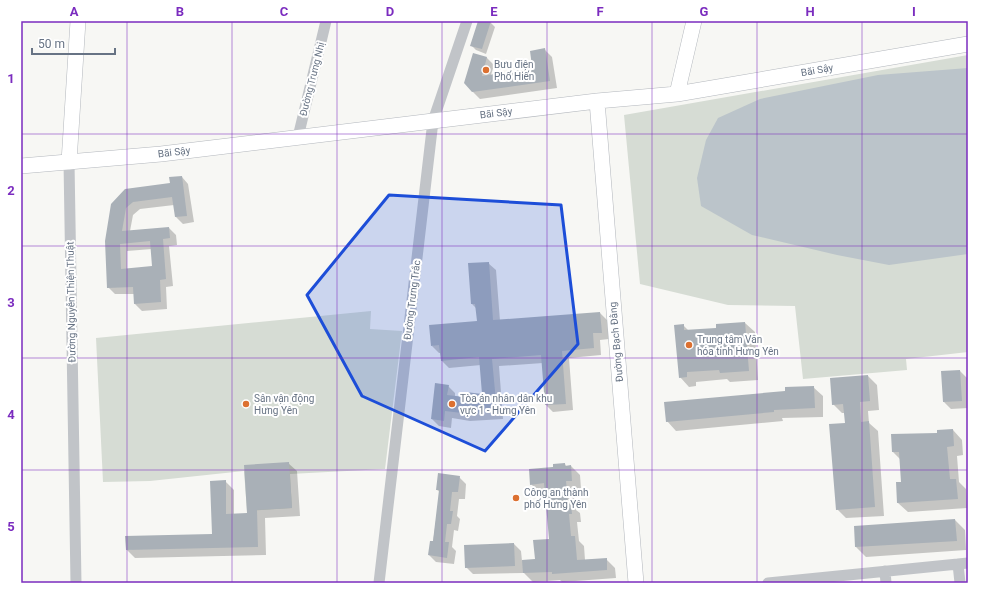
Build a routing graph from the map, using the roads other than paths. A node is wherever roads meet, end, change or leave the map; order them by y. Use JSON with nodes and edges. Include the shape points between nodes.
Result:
{"nodes":[{"id":1,"x":78,"y":21,"type":"edge"},
{"id":2,"x":326,"y":21,"type":"edge"},
{"id":3,"x":467,"y":21,"type":"edge"},
{"id":4,"x":694,"y":21,"type":"edge"},
{"id":5,"x":968,"y":44,"type":"edge"},
{"id":6,"x":677,"y":94,"type":"junction"},
{"id":7,"x":597,"y":101,"type":"junction"},
{"id":8,"x":433,"y":121,"type":"junction"},
{"id":9,"x":298,"y":137,"type":"junction"},
{"id":10,"x":69,"y":162,"type":"junction"},
{"id":11,"x":21,"y":166,"type":"edge"},
{"id":12,"x":963,"y":563,"type":"edge"},
{"id":13,"x":885,"y":571,"type":"junction"},
{"id":14,"x":76,"y":583,"type":"edge"},
{"id":15,"x":379,"y":583,"type":"edge"},
{"id":16,"x":636,"y":583,"type":"edge"},
{"id":17,"x":768,"y":583,"type":"edge"},
{"id":18,"x":886,"y":583,"type":"edge"},
{"id":19,"x":960,"y":583,"type":"edge"}],
"edges":[{"from":1,"to":10,"type":"street","name":"Đường Nguyễn Thiện Thuật"},
{"from":2,"to":9,"type":"street","name":"Đường Trưng Nhị"},
{"from":3,"to":8,"type":"street","name":"Đường Trưng Trắc"},
{"from":4,"to":6,"type":"street"},
{"from":5,"to":6,"type":"street","name":"Bãi Sậy"},
{"from":6,"to":7,"type":"street","name":"Bãi Sậy"},
{"from":7,"to":8,"type":"street","name":"Bãi Sậy"},
{"from":7,"to":16,"type":"street","name":"Đường Bạch Đằng"},
{"from":8,"to":9,"type":"street","name":"Bãi Sậy"},
{"from":8,"to":15,"type":"street","name":"Đường Trưng Trắc"},
{"from":9,"to":10,"type":"street","name":"Bãi Sậy","via":[[161,154]]},
{"from":10,"to":11,"type":"street","name":"Bãi Sậy"},
{"from":10,"to":14,"type":"street","name":"Đường Nguyễn Thiện Thuật"},
{"from":12,"to":13,"type":"street"},
{"from":12,"to":19,"type":"street"},
{"from":13,"to":17,"type":"street"},
{"from":13,"to":18,"type":"street"}]}
